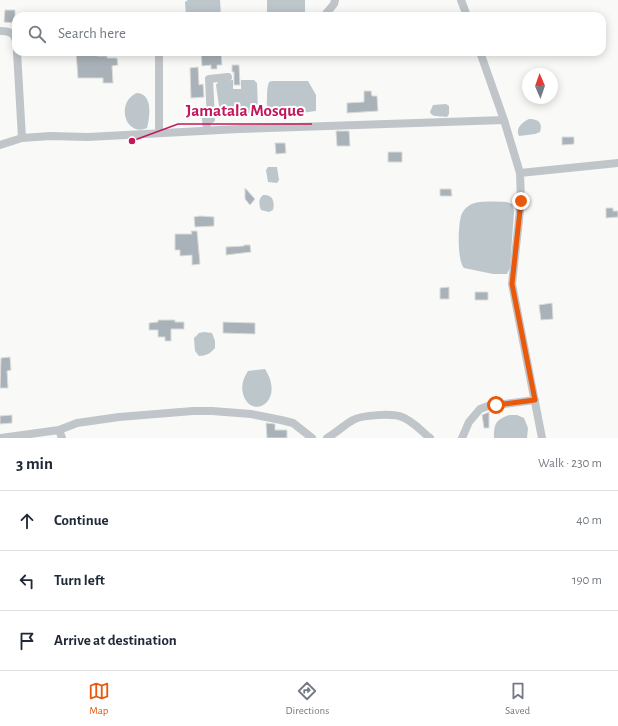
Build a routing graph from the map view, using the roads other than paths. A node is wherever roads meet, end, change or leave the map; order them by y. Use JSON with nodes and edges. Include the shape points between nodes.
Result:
{"nodes":[{"id":1,"x":335,"y":0,"type":"edge"},
{"id":2,"x":461,"y":0,"type":"edge"},
{"id":3,"x":327,"y":12,"type":"edge"},
{"id":4,"x":466,"y":12,"type":"edge"},
{"id":5,"x":0,"y":31,"type":"edge"},
{"id":6,"x":12,"y":33,"type":"edge"},
{"id":7,"x":17,"y":56,"type":"edge"},
{"id":8,"x":159,"y":56,"type":"edge"},
{"id":9,"x":481,"y":56,"type":"edge"},
{"id":10,"x":228,"y":77,"type":"dead end"},
{"id":11,"x":504,"y":120,"type":"junction"},
{"id":12,"x":207,"y":130,"type":"junction"},
{"id":13,"x":159,"y":133,"type":"junction"},
{"id":14,"x":22,"y":138,"type":"junction"},
{"id":15,"x":0,"y":145,"type":"edge"},
{"id":16,"x":618,"y":163,"type":"edge"},
{"id":17,"x":520,"y":173,"type":"junction"},
{"id":18,"x":535,"y":400,"type":"junction"},
{"id":19,"x":60,"y":434,"type":"edge"},
{"id":20,"x":1,"y":438,"type":"edge"},
{"id":21,"x":312,"y":438,"type":"edge"},
{"id":22,"x":327,"y":438,"type":"edge"},
{"id":23,"x":430,"y":438,"type":"edge"},
{"id":24,"x":462,"y":438,"type":"edge"},
{"id":25,"x":542,"y":438,"type":"edge"}],
"edges":[{"from":1,"to":3,"type":"street"},
{"from":2,"to":4,"type":"street"},
{"from":5,"to":6,"type":"street"},
{"from":7,"to":14,"type":"street"},
{"from":8,"to":13,"type":"street"},
{"from":9,"to":11,"type":"street"},
{"from":10,"to":12,"type":"street","via":[[209,79],[211,119],[206,119]]},
{"from":11,"to":12,"type":"street"},
{"from":11,"to":17,"type":"street"},
{"from":12,"to":13,"type":"street"},
{"from":13,"to":14,"type":"street"},
{"from":14,"to":15,"type":"street"},
{"from":16,"to":17,"type":"street"},
{"from":17,"to":18,"type":"street","via":[[521,201],[512,284]]},
{"from":18,"to":24,"type":"street","via":[[480,409],[469,422]]},
{"from":18,"to":25,"type":"street"},
{"from":19,"to":20,"type":"street"},
{"from":19,"to":21,"type":"street","via":[[77,423],[193,411],[251,414],[281,420],[293,423]]},
{"from":22,"to":23,"type":"street","via":[[363,416],[382,415],[400,416]]}]}
